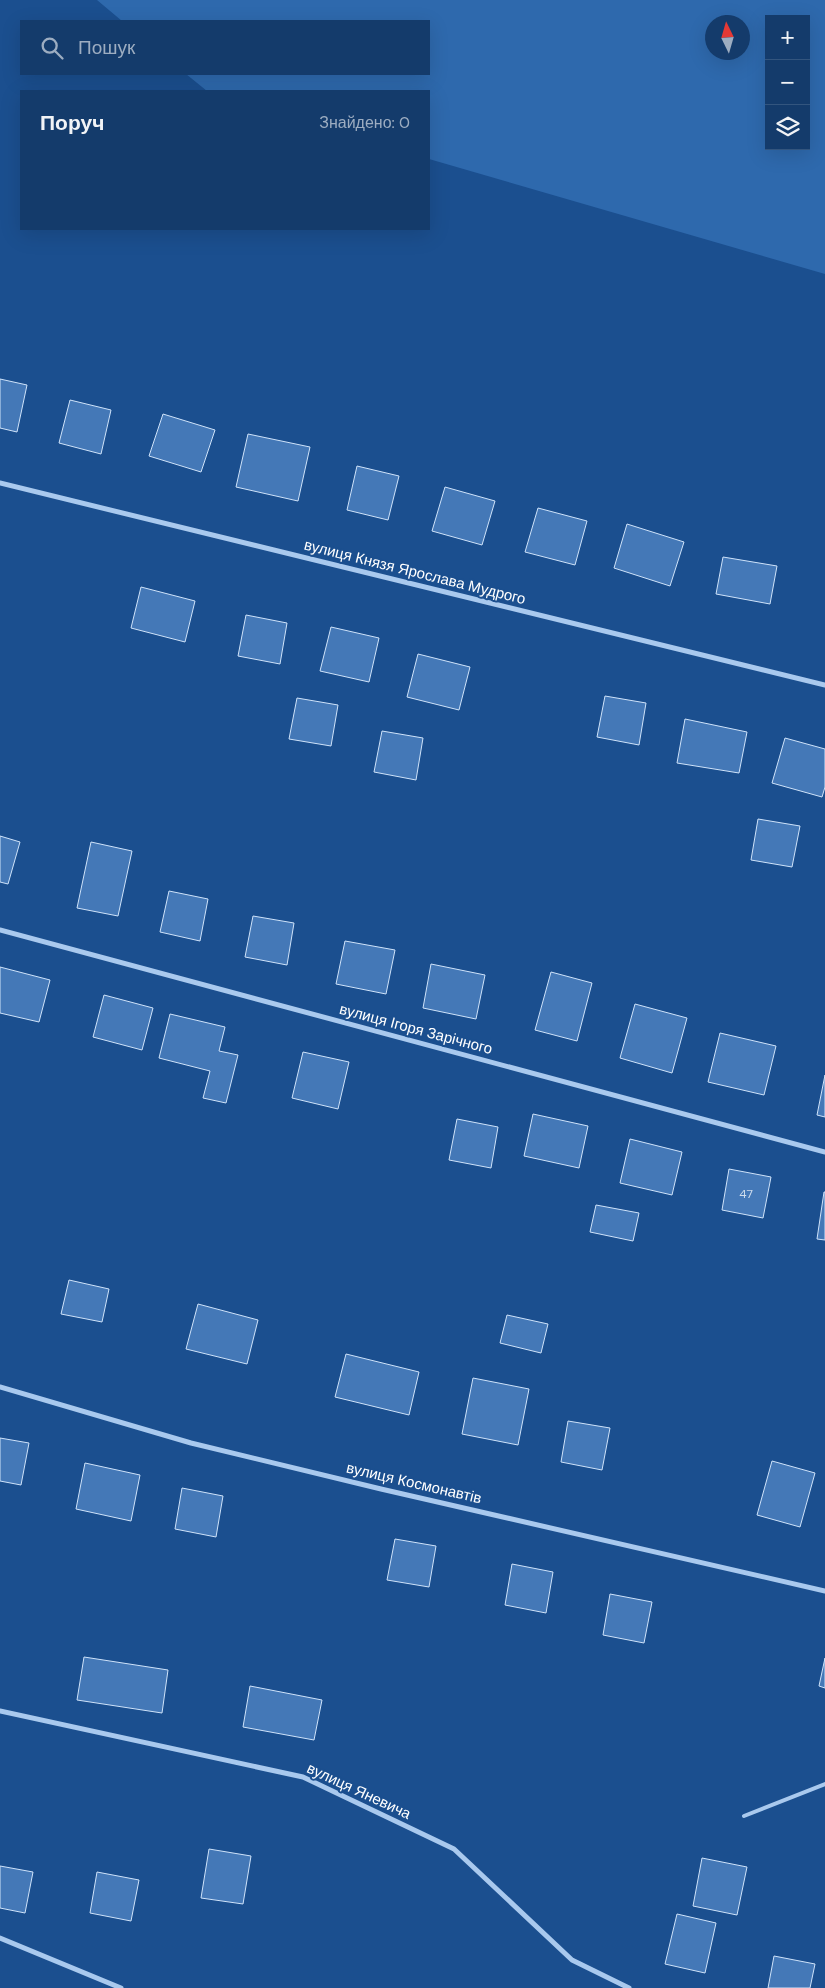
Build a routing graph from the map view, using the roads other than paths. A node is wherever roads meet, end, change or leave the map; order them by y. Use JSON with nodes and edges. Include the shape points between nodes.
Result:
{"nodes":[{"id":1,"x":0,"y":483,"type":"edge"},
{"id":2,"x":825,"y":685,"type":"edge"},
{"id":3,"x":0,"y":930,"type":"edge"},
{"id":4,"x":825,"y":1152,"type":"edge"},
{"id":5,"x":0,"y":1387,"type":"edge"},
{"id":6,"x":825,"y":1591,"type":"edge"},
{"id":7,"x":0,"y":1711,"type":"edge"},
{"id":8,"x":825,"y":1784,"type":"edge"},
{"id":9,"x":744,"y":1816,"type":"dead end"},
{"id":10,"x":0,"y":1938,"type":"edge"},
{"id":11,"x":121,"y":1988,"type":"edge"},
{"id":12,"x":630,"y":1988,"type":"edge"}],
"edges":[{"from":1,"to":2,"type":"street","name":"вулиця Князя Ярослава Мудрого"},
{"from":3,"to":4,"type":"street","name":"вулиця Ігоря Зарічного"},
{"from":5,"to":6,"type":"street","name":"вулиця Космонавтів","via":[[201,1445]]},
{"from":7,"to":12,"type":"street","name":"вулиця Яневича","via":[[303,1777],[454,1849],[572,1960]]},
{"from":8,"to":9,"type":"lane"},
{"from":10,"to":11,"type":"street"}]}
